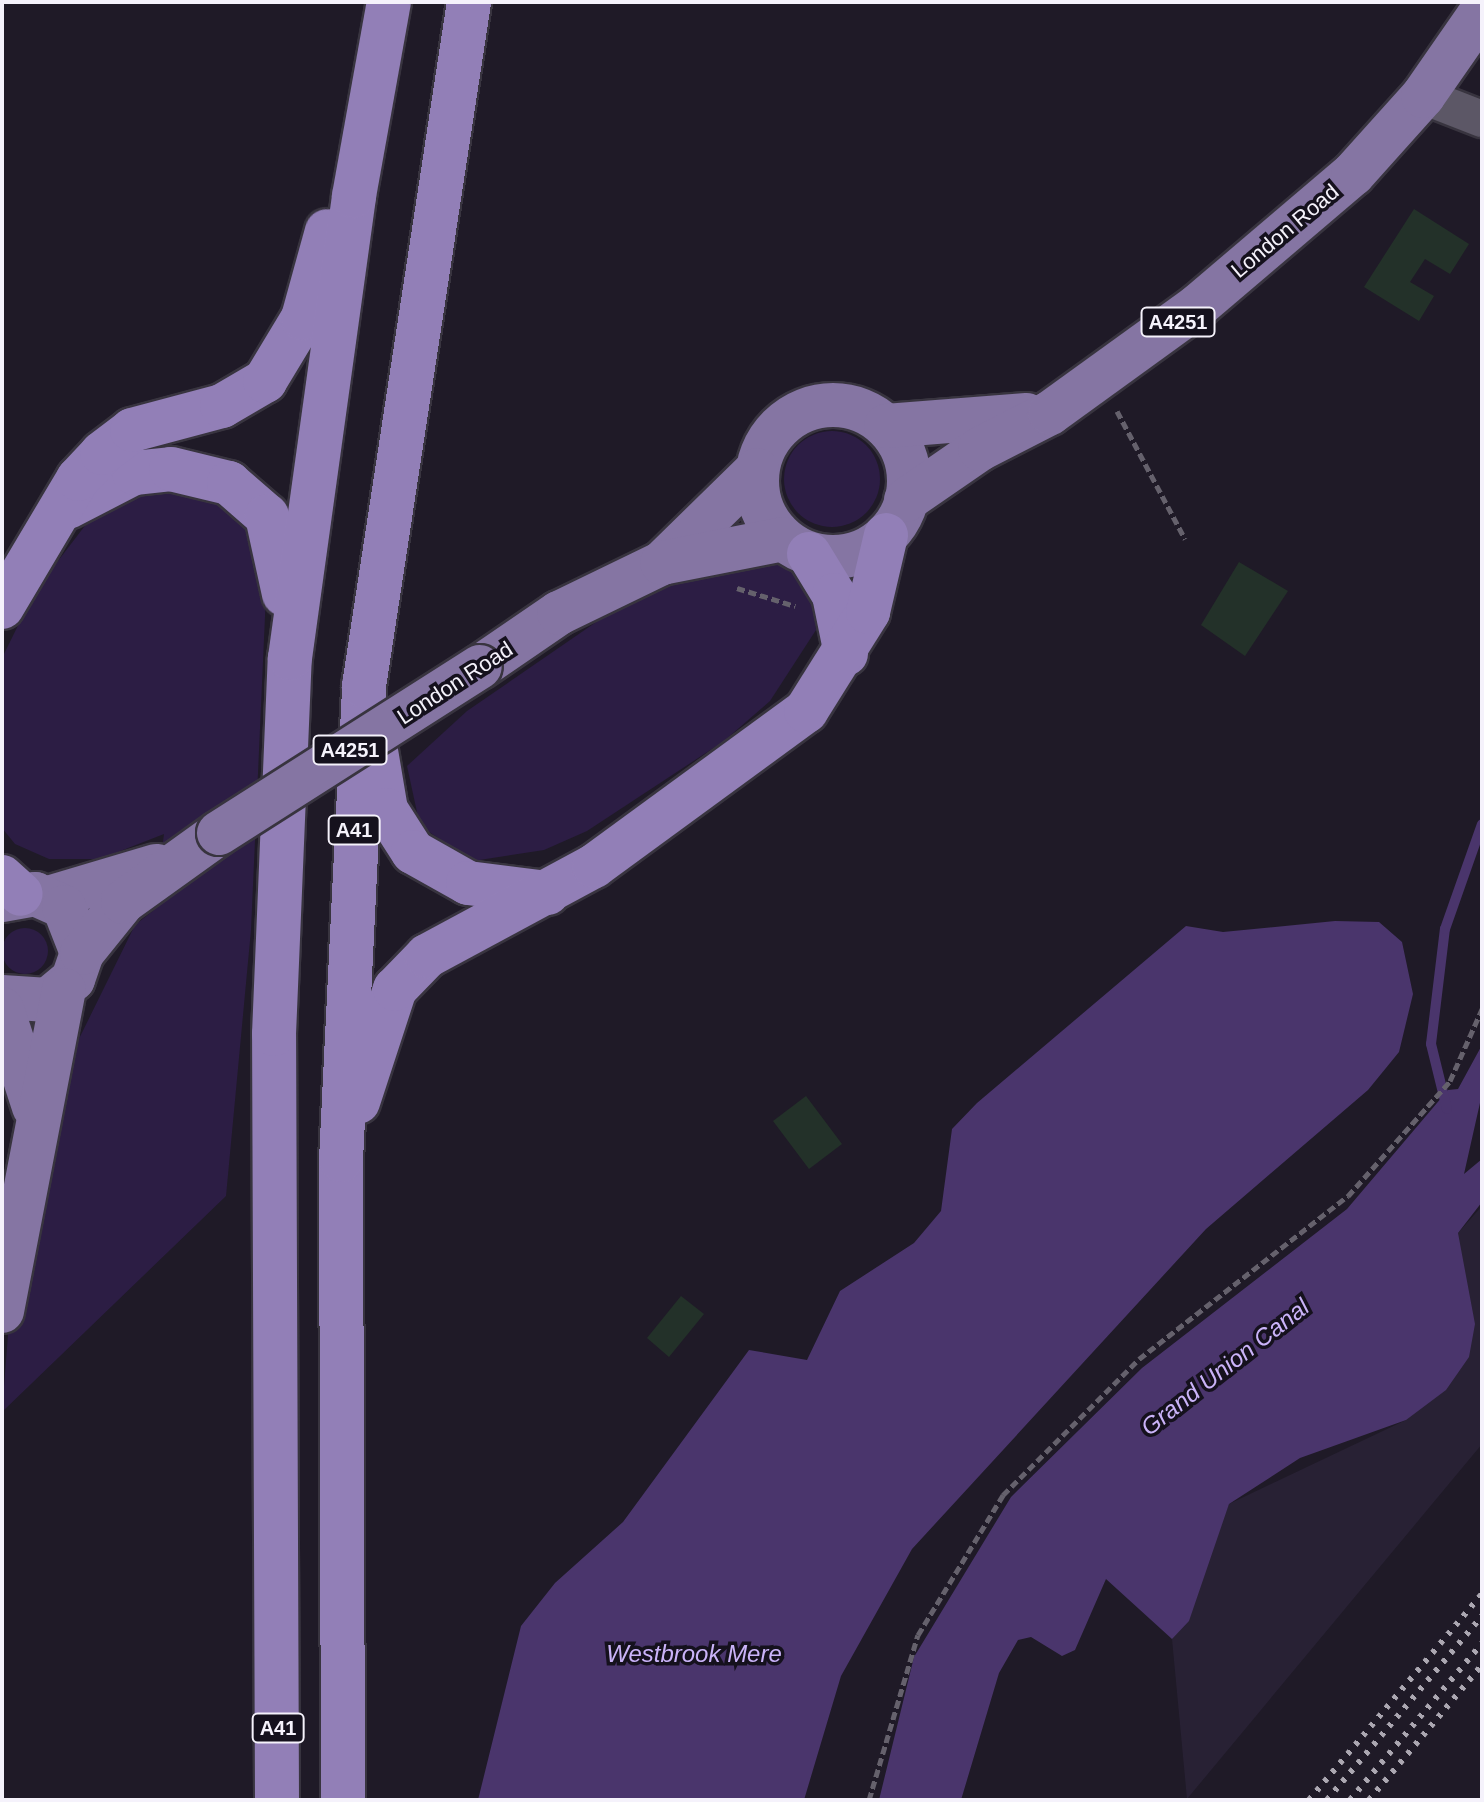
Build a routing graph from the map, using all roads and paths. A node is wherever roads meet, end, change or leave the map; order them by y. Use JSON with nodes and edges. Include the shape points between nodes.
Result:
{"nodes":[{"id":1,"x":469,"y":2,"type":"edge"},
{"id":2,"x":1482,"y":11,"type":"edge"},
{"id":3,"x":386,"y":17,"type":"edge"},
{"id":4,"x":1423,"y":96,"type":"junction"},
{"id":5,"x":1482,"y":119,"type":"edge"},
{"id":6,"x":1099,"y":378,"type":"junction"},
{"id":7,"x":1050,"y":413,"type":"junction"},
{"id":8,"x":886,"y":426,"type":"junction"},
{"id":9,"x":757,"y":470,"type":"junction"},
{"id":10,"x":56,"y":515,"type":"junction"},
{"id":11,"x":896,"y":518,"type":"junction"},
{"id":12,"x":1185,"y":539,"type":"dead end"},
{"id":13,"x":796,"y":546,"type":"junction"},
{"id":14,"x":662,"y":563,"type":"junction"},
{"id":15,"x":720,"y":587,"type":"dead end"},
{"id":16,"x":2,"y":607,"type":"edge"},
{"id":17,"x":797,"y":607,"type":"dead end"},
{"id":18,"x":846,"y":654,"type":"junction"},
{"id":19,"x":290,"y":658,"type":"junction"},
{"id":20,"x":364,"y":686,"type":"junction"},
{"id":21,"x":170,"y":862,"type":"junction"},
{"id":22,"x":18,"y":892,"type":"edge"},
{"id":23,"x":547,"y":893,"type":"junction"},
{"id":24,"x":73,"y":971,"type":"junction"},
{"id":25,"x":2,"y":997,"type":"edge"},
{"id":26,"x":2,"y":1009,"type":"edge"},
{"id":27,"x":1482,"y":1009,"type":"edge"},
{"id":28,"x":36,"y":1113,"type":"junction"},
{"id":29,"x":341,"y":1160,"type":"junction"},
{"id":30,"x":2,"y":1311,"type":"edge"},
{"id":31,"x":277,"y":1800,"type":"edge"},
{"id":32,"x":343,"y":1800,"type":"edge"},
{"id":33,"x":869,"y":1800,"type":"edge"}],
"edges":[{"from":1,"to":20,"type":"highway","number":"A41"},
{"from":2,"to":4,"type":"main road","name":"London Road","number":"A4251"},
{"from":3,"to":10,"type":"highway","via":[[290,350],[246,396],[132,430],[78,479]]},
{"from":3,"to":19,"type":"highway","number":"A41"},
{"from":4,"to":5,"type":"street"},
{"from":4,"to":6,"type":"main road","name":"London Road","number":"A4251","via":[[1353,174]]},
{"from":6,"to":7,"type":"main road","name":"London Road","number":"A4251"},
{"from":6,"to":12,"type":"path"},
{"from":7,"to":8,"type":"main road"},
{"from":7,"to":11,"type":"main road","name":"London Road","number":"A4251","via":[[980,449]]},
{"from":8,"to":9,"type":"main road","via":[[843,405],[797,413],[764,447]]},
{"from":8,"to":11,"type":"main road","via":[[906,460]]},
{"from":9,"to":13,"type":"main road","via":[[757,495]]},
{"from":9,"to":14,"type":"main road","name":"London Road","number":"A4251"},
{"from":10,"to":16,"type":"highway"},
{"from":10,"to":19,"type":"highway","via":[[134,473],[171,469],[229,483],[267,516],[279,546]]},
{"from":11,"to":13,"type":"main road","via":[[850,555]]},
{"from":11,"to":18,"type":"highway","via":[[877,589]]},
{"from":13,"to":14,"type":"main road","name":"London Road","number":"A4251"},
{"from":13,"to":18,"type":"highway","via":[[834,595]]},
{"from":14,"to":21,"type":"main road","name":"London Road","number":"A4251","bridge":true,"via":[[559,613]]},
{"from":15,"to":17,"type":"path"},
{"from":18,"to":23,"type":"highway","via":[[806,711],[767,745]]},
{"from":19,"to":31,"type":"highway","number":"A41","via":[[274,1034]]},
{"from":20,"to":23,"type":"highway","via":[[386,810],[413,852],[468,883]]},
{"from":20,"to":29,"type":"highway","number":"A41"},
{"from":21,"to":22,"type":"main road","name":"London Road","number":"A4251"},
{"from":21,"to":24,"type":"main road","name":"London Road","number":"A4251","via":[[123,902]]},
{"from":22,"to":24,"type":"main road","via":[[75,920]]},
{"from":23,"to":29,"type":"highway","via":[[427,956],[395,989]]},
{"from":24,"to":25,"type":"main road","via":[[30,1004]]},
{"from":24,"to":28,"type":"main road","name":"London Road","number":"A4251"},
{"from":26,"to":28,"type":"main road","name":"London Road","number":"A4251"},
{"from":27,"to":33,"type":"path","via":[[1450,1081],[1348,1196],[1139,1359],[1003,1495],[918,1635]]},
{"from":28,"to":30,"type":"main road","name":"London Road","number":"A4251","via":[[30,1185]]},
{"from":29,"to":32,"type":"highway","number":"A41"}]}
